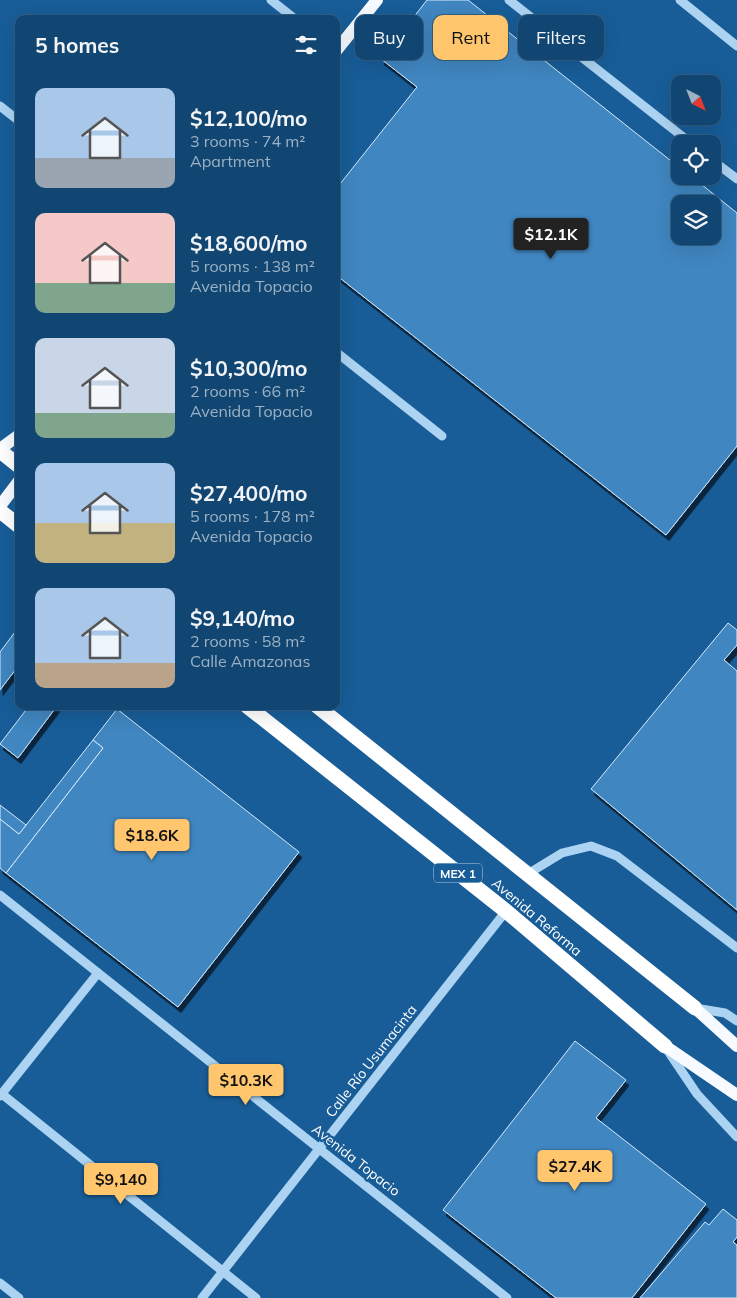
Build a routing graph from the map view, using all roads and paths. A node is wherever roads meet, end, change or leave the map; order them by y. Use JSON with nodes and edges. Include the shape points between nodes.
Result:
{"nodes":[{"id":1,"x":271,"y":0,"type":"edge"},
{"id":2,"x":377,"y":0,"type":"edge"},
{"id":3,"x":509,"y":0,"type":"edge"},
{"id":4,"x":680,"y":0,"type":"edge"},
{"id":5,"x":289,"y":15,"type":"edge"},
{"id":6,"x":340,"y":46,"type":"edge"},
{"id":7,"x":737,"y":46,"type":"edge"},
{"id":8,"x":0,"y":106,"type":"edge"},
{"id":9,"x":15,"y":118,"type":"edge"},
{"id":10,"x":681,"y":135,"type":"edge"},
{"id":11,"x":721,"y":167,"type":"edge"},
{"id":12,"x":737,"y":179,"type":"edge"},
{"id":13,"x":340,"y":355,"type":"edge"},
{"id":14,"x":442,"y":436,"type":"dead end"},
{"id":15,"x":15,"y":438,"type":"edge"},
{"id":16,"x":0,"y":450,"type":"edge"},
{"id":17,"x":15,"y":463,"type":"edge"},
{"id":18,"x":15,"y":486,"type":"edge"},
{"id":19,"x":0,"y":506,"type":"edge"},
{"id":20,"x":0,"y":511,"type":"edge"},
{"id":21,"x":15,"y":523,"type":"edge"},
{"id":22,"x":252,"y":710,"type":"edge"},
{"id":23,"x":322,"y":710,"type":"edge"},
{"id":24,"x":526,"y":875,"type":"junction"},
{"id":25,"x":0,"y":895,"type":"edge"},
{"id":26,"x":506,"y":911,"type":"junction"},
{"id":27,"x":737,"y":948,"type":"edge"},
{"id":28,"x":98,"y":973,"type":"junction"},
{"id":29,"x":695,"y":1008,"type":"junction"},
{"id":30,"x":737,"y":1021,"type":"edge"},
{"id":31,"x":665,"y":1046,"type":"junction"},
{"id":32,"x":737,"y":1046,"type":"edge"},
{"id":33,"x":733,"y":1091,"type":"edge"},
{"id":34,"x":1,"y":1095,"type":"edge"},
{"id":35,"x":737,"y":1137,"type":"edge"},
{"id":36,"x":319,"y":1149,"type":"junction"},
{"id":37,"x":223,"y":1272,"type":"junction"},
{"id":38,"x":0,"y":1283,"type":"edge"},
{"id":39,"x":19,"y":1298,"type":"edge"},
{"id":40,"x":202,"y":1298,"type":"edge"},
{"id":41,"x":256,"y":1298,"type":"edge"},
{"id":42,"x":507,"y":1298,"type":"edge"}],
"edges":[{"from":1,"to":5,"type":"street"},
{"from":2,"to":6,"type":"main road"},
{"from":3,"to":10,"type":"street"},
{"from":4,"to":7,"type":"street"},
{"from":8,"to":9,"type":"street"},
{"from":11,"to":12,"type":"street"},
{"from":13,"to":14,"type":"street"},
{"from":15,"to":16,"type":"main road"},
{"from":16,"to":17,"type":"highway"},
{"from":18,"to":19,"type":"main road"},
{"from":20,"to":21,"type":"highway"},
{"from":22,"to":26,"type":"highway","name":"Avenida Reforma","number":"MEX 1"},
{"from":23,"to":24,"type":"highway","name":"Avenida Reforma","number":"MEX 1"},
{"from":24,"to":27,"type":"street","via":[[562,853],[591,846],[617,856]]},
{"from":24,"to":29,"type":"highway","name":"Avenida Reforma","number":"MEX 1"},
{"from":25,"to":28,"type":"street","name":"Avenida Topacio"},
{"from":26,"to":31,"type":"highway","name":"Avenida Reforma","number":"MEX 1"},
{"from":26,"to":36,"type":"street","name":"Calle Río Usumacinta"},
{"from":28,"to":34,"type":"street"},
{"from":28,"to":36,"type":"street","name":"Avenida Topacio"},
{"from":29,"to":30,"type":"street","via":[[725,1013]]},
{"from":29,"to":32,"type":"main road","name":"Avenida Reforma","number":"MEX 1"},
{"from":31,"to":33,"type":"main road","name":"Avenida Reforma","number":"MEX 1"},
{"from":31,"to":35,"type":"street","via":[[697,1094]]},
{"from":34,"to":37,"type":"street"},
{"from":36,"to":37,"type":"street","name":"Calle Río Usumacinta"},
{"from":36,"to":42,"type":"street","name":"Avenida Topacio"},
{"from":37,"to":40,"type":"street","name":"Calle Río Usumacinta"},
{"from":37,"to":41,"type":"street"},
{"from":38,"to":39,"type":"street"}]}
